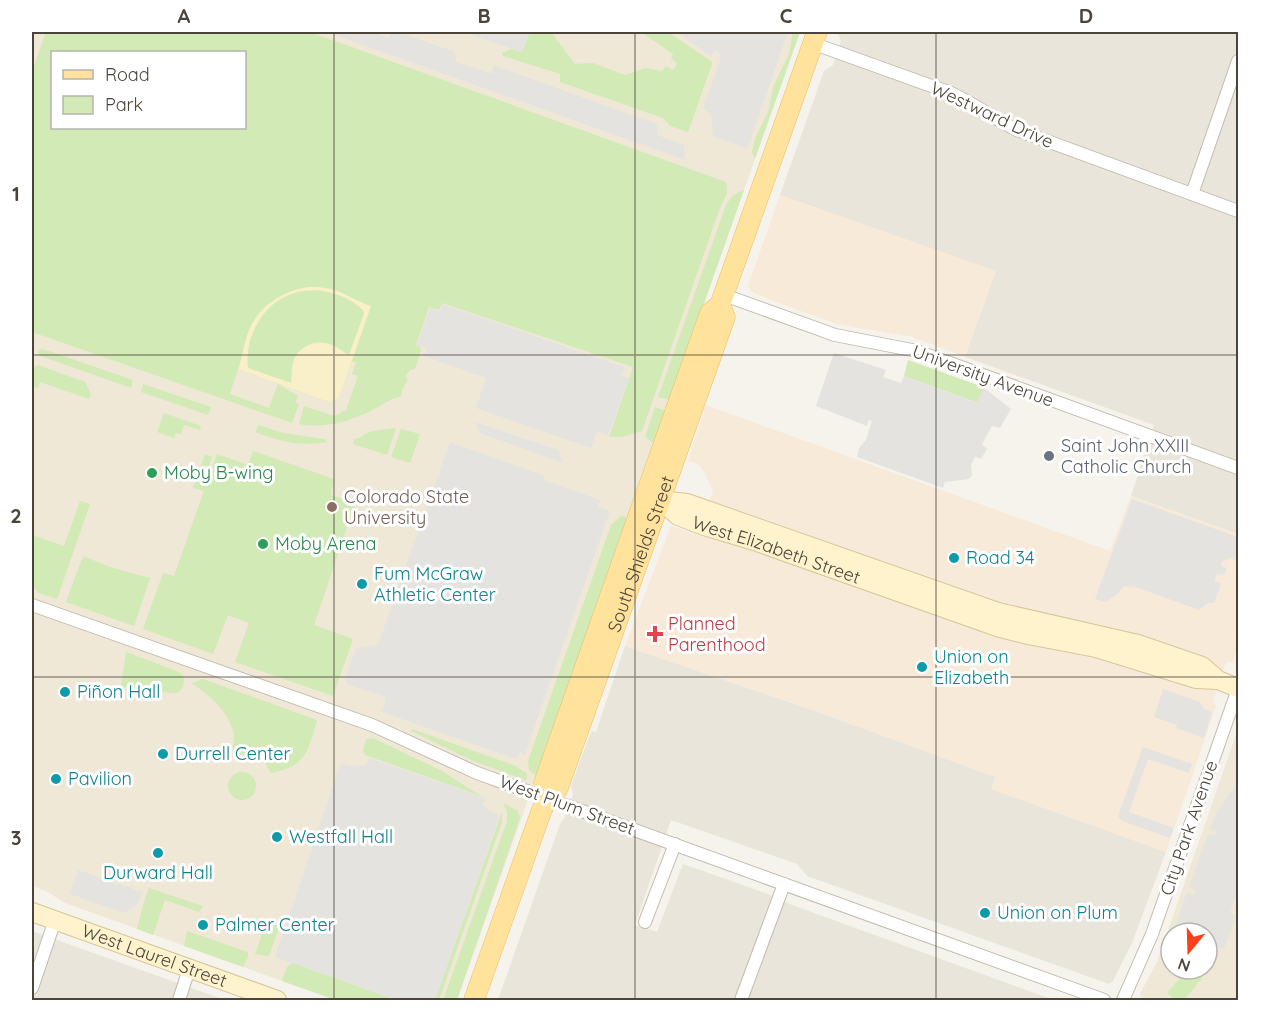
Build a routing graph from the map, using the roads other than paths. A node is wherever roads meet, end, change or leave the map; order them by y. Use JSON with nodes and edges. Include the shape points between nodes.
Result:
{"nodes":[{"id":1,"x":814,"y":37,"type":"edge"},
{"id":2,"x":1237,"y":69,"type":"edge"},
{"id":3,"x":1192,"y":194,"type":"junction"},
{"id":4,"x":1239,"y":211,"type":"edge"},
{"id":5,"x":722,"y":300,"type":"junction"},
{"id":6,"x":1239,"y":468,"type":"edge"},
{"id":7,"x":653,"y":498,"type":"junction"},
{"id":8,"x":32,"y":605,"type":"edge"},
{"id":9,"x":1239,"y":688,"type":"edge"},
{"id":10,"x":547,"y":798,"type":"junction"},
{"id":11,"x":675,"y":844,"type":"junction"},
{"id":12,"x":784,"y":884,"type":"junction"},
{"id":13,"x":32,"y":912,"type":"edge"},
{"id":14,"x":55,"y":920,"type":"junction"},
{"id":15,"x":645,"y":922,"type":"dead end"},
{"id":16,"x":189,"y":969,"type":"junction"},
{"id":17,"x":32,"y":988,"type":"edge"},
{"id":18,"x":179,"y":1000,"type":"edge"},
{"id":19,"x":277,"y":1000,"type":"edge"},
{"id":20,"x":474,"y":1000,"type":"edge"},
{"id":21,"x":741,"y":1000,"type":"edge"},
{"id":22,"x":1104,"y":1000,"type":"edge"},
{"id":23,"x":1123,"y":1000,"type":"edge"}],
"edges":[{"from":1,"to":3,"type":"street","name":"Westward Drive","via":[[973,103],[1017,130]]},
{"from":1,"to":5,"type":"main road","name":"South Shields Street"},
{"from":2,"to":3,"type":"street"},
{"from":3,"to":4,"type":"street","name":"Westward Drive"},
{"from":5,"to":6,"type":"street","name":"University Avenue","via":[[836,335],[917,351]]},
{"from":5,"to":7,"type":"main road","name":"South Shields Street","via":[[725,317]]},
{"from":7,"to":9,"type":"main road","name":"West Elizabeth Street","via":[[687,503],[998,612],[1138,644],[1202,666],[1218,680]]},
{"from":7,"to":10,"type":"main road","name":"South Shields Street","via":[[558,788]]},
{"from":8,"to":10,"type":"street","name":"West Plum Street","via":[[372,724],[477,773]]},
{"from":9,"to":23,"type":"street","name":"City Park Avenue","via":[[1152,934]]},
{"from":10,"to":11,"type":"street","name":"West Plum Street"},
{"from":10,"to":20,"type":"main road","name":"South Shields Street"},
{"from":11,"to":12,"type":"street","name":"West Plum Street"},
{"from":11,"to":15,"type":"street"},
{"from":12,"to":21,"type":"street"},
{"from":12,"to":22,"type":"street","name":"West Plum Street"},
{"from":13,"to":14,"type":"main road","name":"West Laurel Street"},
{"from":14,"to":16,"type":"main road","name":"West Laurel Street"},
{"from":14,"to":17,"type":"street"},
{"from":16,"to":18,"type":"street"},
{"from":16,"to":19,"type":"main road","name":"West Laurel Street"}]}
